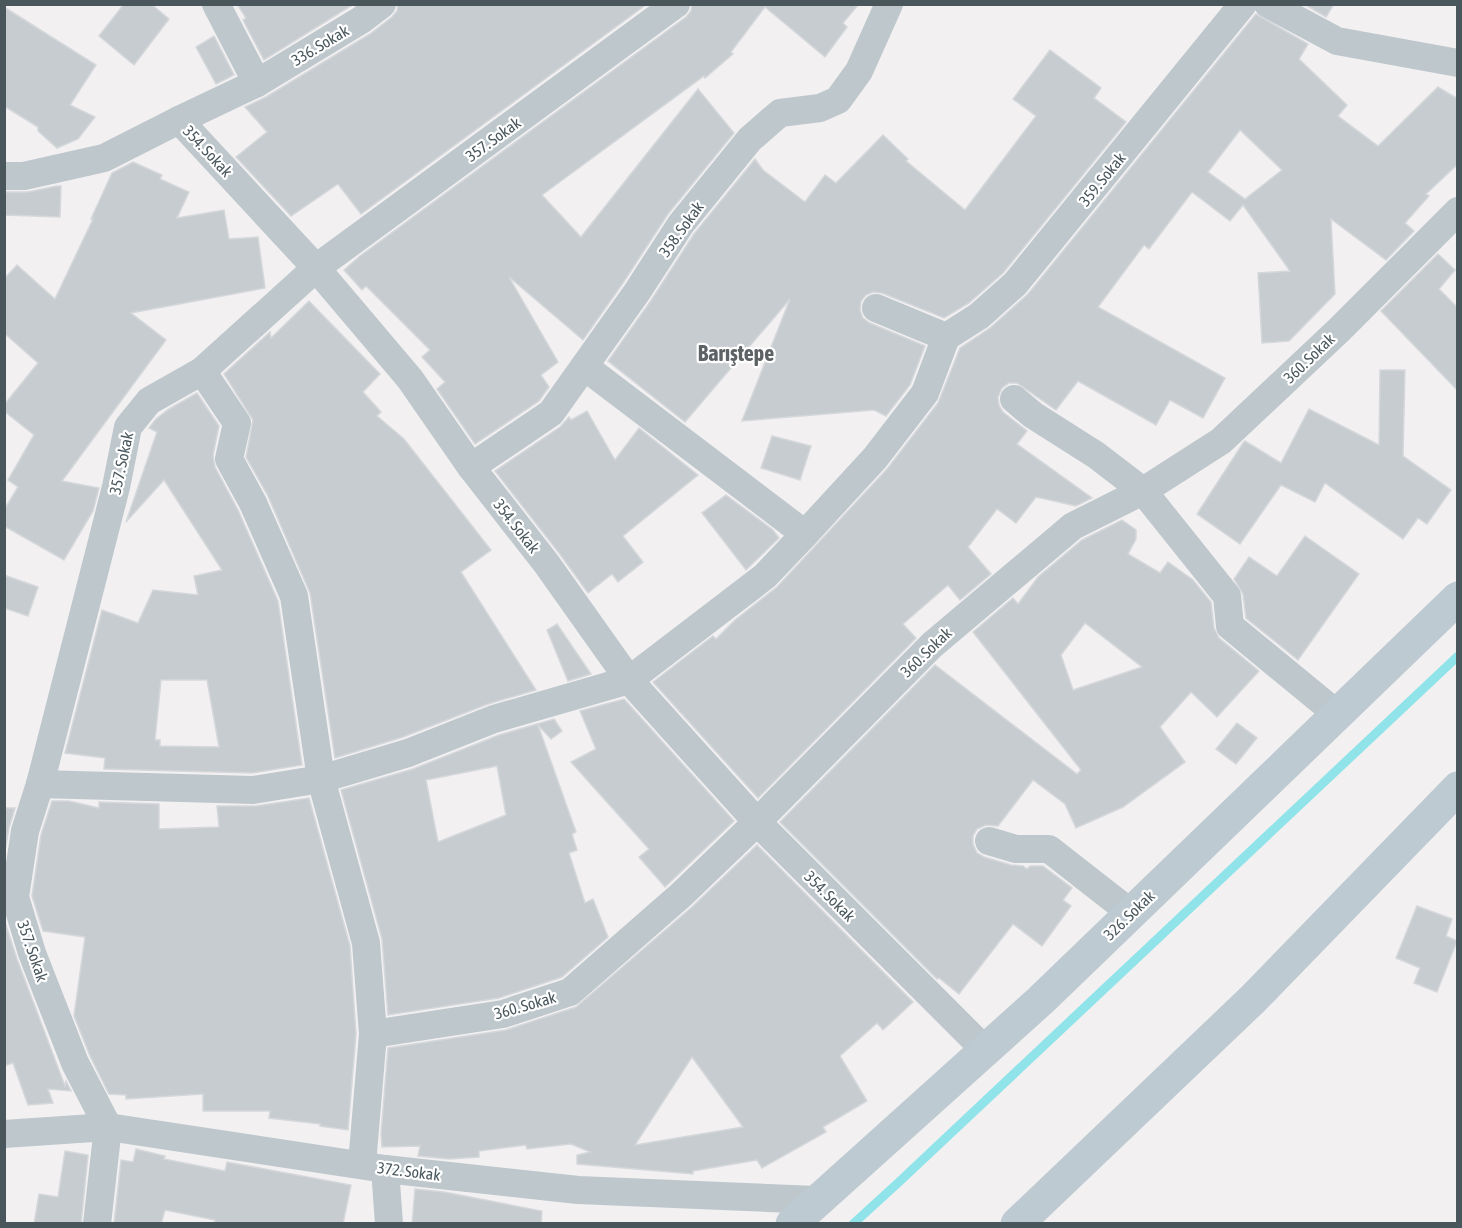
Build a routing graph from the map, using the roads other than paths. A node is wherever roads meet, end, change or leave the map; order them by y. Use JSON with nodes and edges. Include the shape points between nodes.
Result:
{"nodes":[{"id":1,"x":216,"y":4,"type":"edge"},
{"id":2,"x":382,"y":4,"type":"edge"},
{"id":3,"x":676,"y":4,"type":"edge"},
{"id":4,"x":889,"y":4,"type":"edge"},
{"id":5,"x":1243,"y":4,"type":"edge"},
{"id":6,"x":1268,"y":4,"type":"edge"},
{"id":7,"x":1458,"y":63,"type":"edge"},
{"id":8,"x":257,"y":83,"type":"junction"},
{"id":9,"x":179,"y":120,"type":"junction"},
{"id":10,"x":4,"y":176,"type":"edge"},
{"id":11,"x":1458,"y":211,"type":"edge"},
{"id":12,"x":315,"y":268,"type":"junction"},
{"id":13,"x":876,"y":308,"type":"dead end"},
{"id":14,"x":946,"y":337,"type":"junction"},
{"id":15,"x":585,"y":367,"type":"junction"},
{"id":16,"x":202,"y":371,"type":"junction"},
{"id":17,"x":1014,"y":399,"type":"dead end"},
{"id":18,"x":471,"y":467,"type":"junction"},
{"id":19,"x":1143,"y":491,"type":"junction"},
{"id":20,"x":805,"y":534,"type":"junction"},
{"id":21,"x":1458,"y":598,"type":"edge"},
{"id":22,"x":629,"y":680,"type":"junction"},
{"id":23,"x":1337,"y":714,"type":"junction"},
{"id":24,"x":321,"y":779,"type":"junction"},
{"id":25,"x":40,"y":784,"type":"junction"},
{"id":26,"x":1454,"y":798,"type":"edge"},
{"id":27,"x":757,"y":822,"type":"junction"},
{"id":28,"x":989,"y":841,"type":"dead end"},
{"id":29,"x":1131,"y":913,"type":"junction"},
{"id":30,"x":373,"y":1034,"type":"junction"},
{"id":31,"x":985,"y":1050,"type":"junction"},
{"id":32,"x":108,"y":1127,"type":"junction"},
{"id":33,"x":4,"y":1134,"type":"edge"},
{"id":34,"x":373,"y":1167,"type":"junction"},
{"id":35,"x":816,"y":1200,"type":"junction"},
{"id":36,"x":97,"y":1224,"type":"edge"},
{"id":37,"x":388,"y":1224,"type":"edge"},
{"id":38,"x":792,"y":1224,"type":"edge"},
{"id":39,"x":1017,"y":1224,"type":"edge"}],
"edges":[{"from":1,"to":8,"type":"street"},
{"from":2,"to":8,"type":"street","name":"336. Sokak"},
{"from":3,"to":12,"type":"street","name":"357. Sokak"},
{"from":4,"to":15,"type":"street","name":"358. Sokak","via":[[859,71],[838,100],[820,108],[780,113],[750,139],[681,224]]},
{"from":5,"to":14,"type":"street","name":"359. Sokak","via":[[1015,284],[979,316]]},
{"from":6,"to":7,"type":"street","via":[[1337,41]]},
{"from":8,"to":9,"type":"street","name":"354. Sokak"},
{"from":9,"to":10,"type":"street","via":[[104,158],[24,176]]},
{"from":9,"to":12,"type":"street","name":"354. Sokak"},
{"from":11,"to":19,"type":"street","name":"360. Sokak","via":[[1221,441]]},
{"from":12,"to":16,"type":"street","name":"357. Sokak"},
{"from":12,"to":18,"type":"street","name":"354. Sokak","via":[[410,379]]},
{"from":13,"to":14,"type":"street"},
{"from":14,"to":20,"type":"street","via":[[926,393],[875,458]]},
{"from":15,"to":18,"type":"street","name":"358. Sokak","via":[[551,413]]},
{"from":15,"to":20,"type":"street"},
{"from":16,"to":24,"type":"street","via":[[237,423],[229,459],[294,596]]},
{"from":16,"to":25,"type":"street","name":"357. Sokak","via":[[149,400],[128,427]]},
{"from":17,"to":19,"type":"street"},
{"from":18,"to":22,"type":"street","name":"354. Sokak","via":[[546,563]]},
{"from":19,"to":23,"type":"street","via":[[1227,596],[1230,626]]},
{"from":19,"to":27,"type":"street","name":"360. Sokak","via":[[1073,526],[932,645]]},
{"from":20,"to":22,"type":"street","via":[[765,576]]},
{"from":21,"to":23,"type":"street","name":"326. Sokak"},
{"from":22,"to":24,"type":"street","via":[[494,719],[408,753]]},
{"from":22,"to":27,"type":"street","name":"354. Sokak"},
{"from":23,"to":29,"type":"street","name":"326. Sokak"},
{"from":24,"to":25,"type":"street","via":[[253,790]]},
{"from":24,"to":30,"type":"street","via":[[366,943]]},
{"from":25,"to":32,"type":"street","name":"357. Sokak","via":[[25,831],[15,897],[32,953],[75,1062]]},
{"from":26,"to":39,"type":"street","via":[[1253,999]]},
{"from":27,"to":30,"type":"street","name":"360. Sokak","via":[[570,992],[502,1014]]},
{"from":27,"to":31,"type":"street","name":"354. Sokak"},
{"from":28,"to":29,"type":"street","via":[[1016,849],[1049,849]]},
{"from":29,"to":31,"type":"street","name":"326. Sokak"},
{"from":30,"to":34,"type":"street"},
{"from":31,"to":35,"type":"street","name":"326. Sokak"},
{"from":32,"to":33,"type":"street","name":"372. Sokak"},
{"from":32,"to":34,"type":"street","name":"372. Sokak"},
{"from":32,"to":36,"type":"street"},
{"from":34,"to":35,"type":"street","name":"372. Sokak","via":[[578,1190]]},
{"from":34,"to":37,"type":"street"},
{"from":35,"to":38,"type":"street","name":"326. Sokak"}]}
